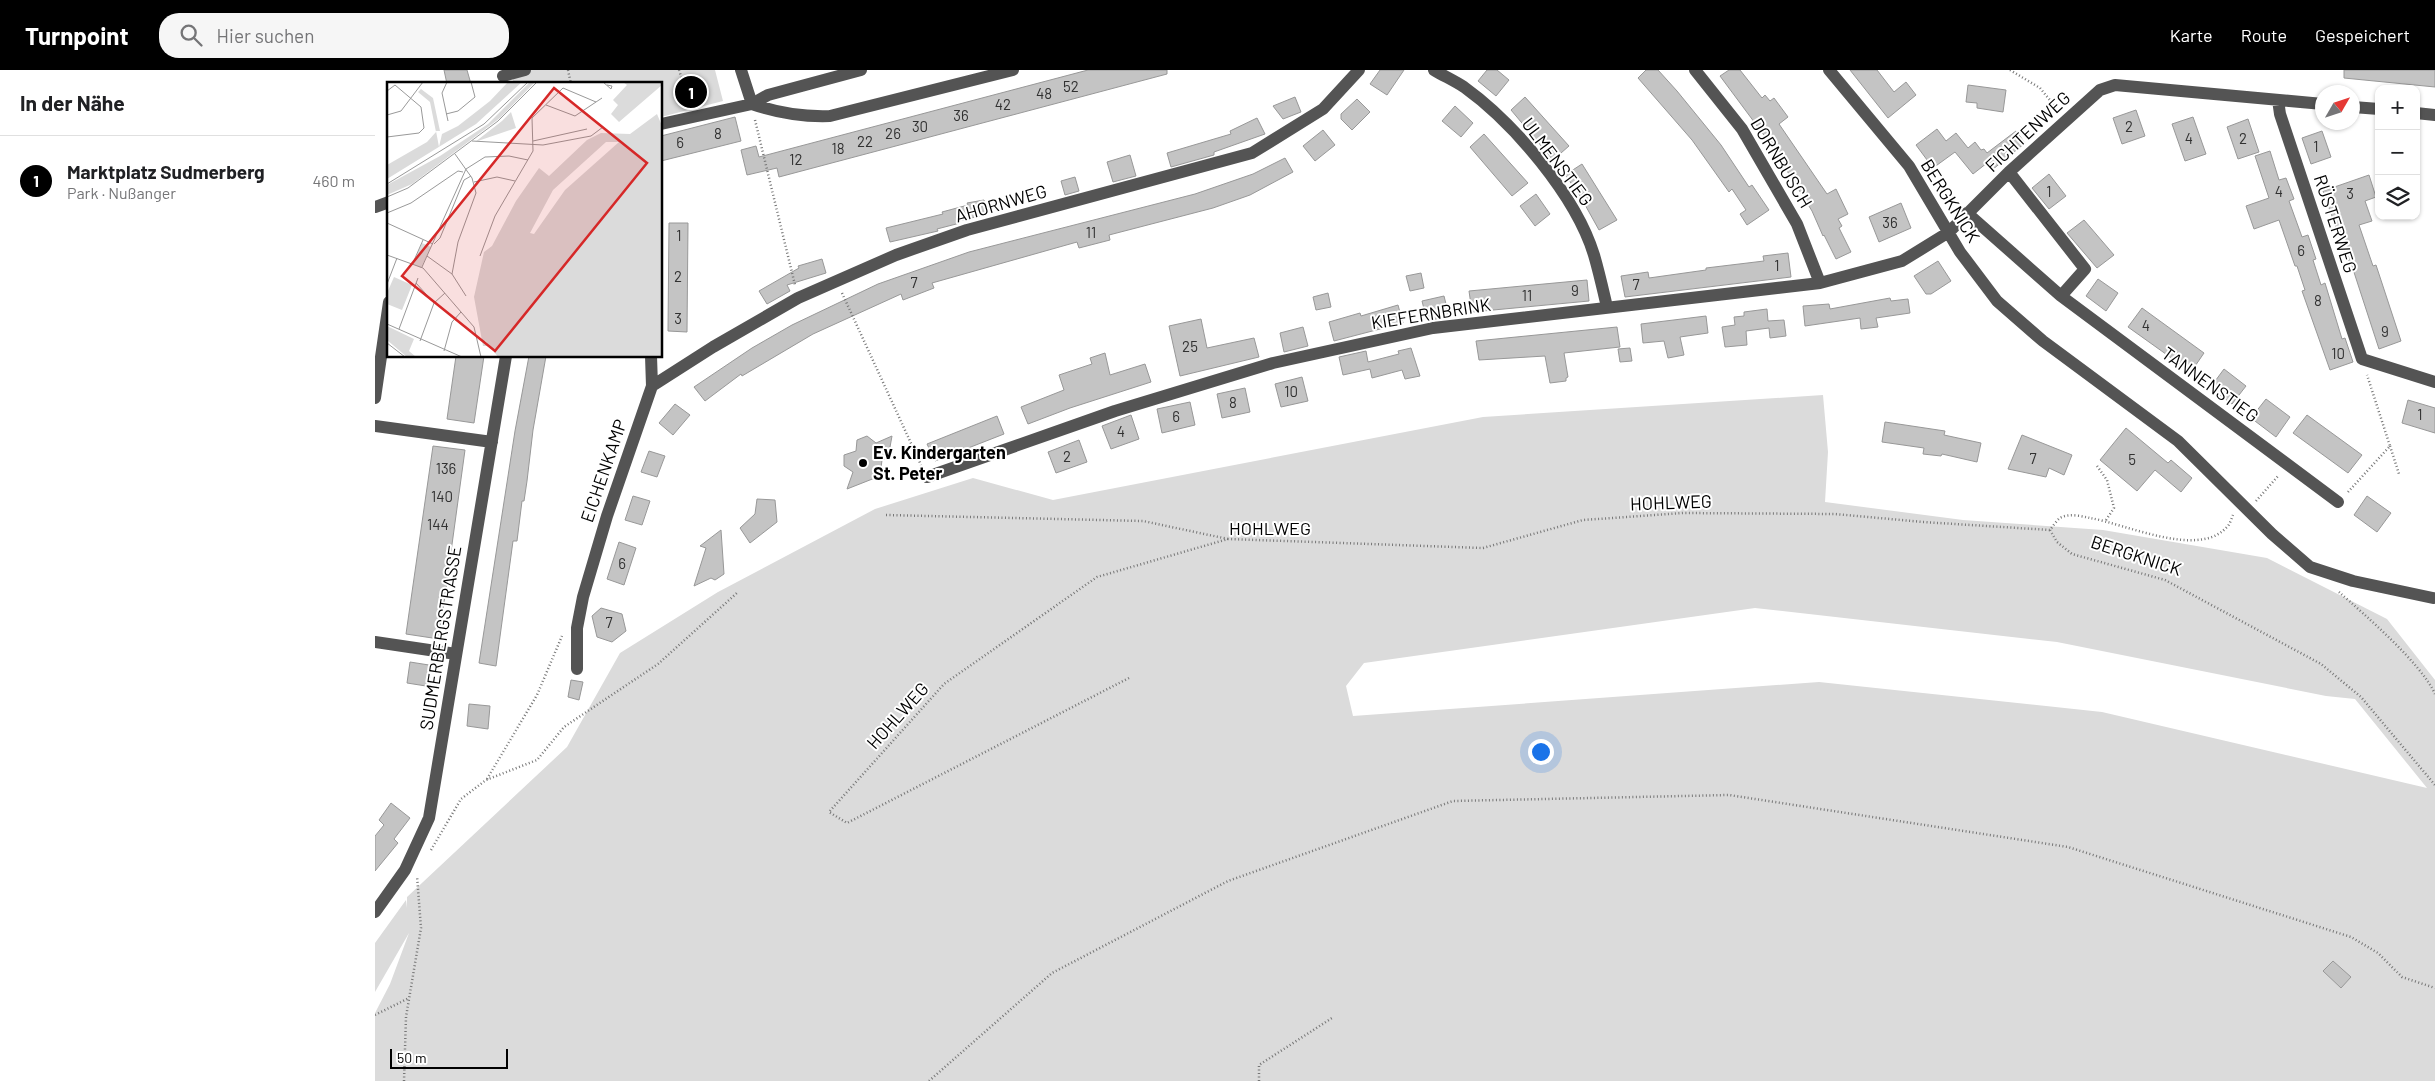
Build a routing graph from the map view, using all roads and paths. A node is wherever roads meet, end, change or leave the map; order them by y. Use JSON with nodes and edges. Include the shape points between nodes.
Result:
{"nodes":[{"id":1,"x":525,"y":70,"type":"edge"},
{"id":2,"x":679,"y":70,"type":"edge"},
{"id":3,"x":741,"y":70,"type":"edge"},
{"id":4,"x":861,"y":70,"type":"edge"},
{"id":5,"x":1013,"y":70,"type":"edge"},
{"id":6,"x":1359,"y":70,"type":"edge"},
{"id":7,"x":1434,"y":70,"type":"edge"},
{"id":8,"x":1695,"y":70,"type":"edge"},
{"id":9,"x":1829,"y":70,"type":"edge"},
{"id":10,"x":2010,"y":70,"type":"edge"},
{"id":11,"x":503,"y":77,"type":"edge"},
{"id":12,"x":2279,"y":100,"type":"junction"},
{"id":13,"x":2315,"y":103,"type":"edge"},
{"id":14,"x":752,"y":104,"type":"junction"},
{"id":15,"x":2360,"y":108,"type":"edge"},
{"id":16,"x":2375,"y":110,"type":"edge"},
{"id":17,"x":2420,"y":113,"type":"edge"},
{"id":18,"x":694,"y":115,"type":"junction"},
{"id":19,"x":2435,"y":115,"type":"edge"},
{"id":20,"x":2067,"y":120,"type":"junction"},
{"id":21,"x":663,"y":123,"type":"edge"},
{"id":22,"x":2009,"y":172,"type":"junction"},
{"id":23,"x":387,"y":203,"type":"edge"},
{"id":24,"x":375,"y":207,"type":"edge"},
{"id":25,"x":1967,"y":213,"type":"junction"},
{"id":26,"x":1949,"y":232,"type":"junction"},
{"id":27,"x":836,"y":280,"type":"junction"},
{"id":28,"x":1820,"y":283,"type":"junction"},
{"id":29,"x":2061,"y":296,"type":"junction"},
{"id":30,"x":798,"y":298,"type":"junction"},
{"id":31,"x":1607,"y":307,"type":"junction"},
{"id":32,"x":387,"y":316,"type":"edge"},
{"id":33,"x":506,"y":358,"type":"edge"},
{"id":34,"x":651,"y":358,"type":"edge"},
{"id":35,"x":2362,"y":359,"type":"junction"},
{"id":36,"x":2435,"y":382,"type":"edge"},
{"id":37,"x":651,"y":386,"type":"junction"},
{"id":38,"x":375,"y":398,"type":"edge"},
{"id":39,"x":375,"y":426,"type":"edge"},
{"id":40,"x":492,"y":442,"type":"junction"},
{"id":41,"x":2390,"y":446,"type":"junction"},
{"id":42,"x":2288,"y":464,"type":"junction"},
{"id":43,"x":2097,"y":466,"type":"dead end"},
{"id":44,"x":2399,"y":474,"type":"dead end"},
{"id":45,"x":927,"y":477,"type":"joint"},
{"id":46,"x":2265,"y":494,"type":"dead end"},
{"id":47,"x":2233,"y":496,"type":"junction"},
{"id":48,"x":2338,"y":502,"type":"joint"},
{"id":49,"x":886,"y":515,"type":"dead end"},
{"id":50,"x":2107,"y":520,"type":"junction"},
{"id":51,"x":2050,"y":530,"type":"junction"},
{"id":52,"x":1228,"y":539,"type":"junction"},
{"id":53,"x":738,"y":592,"type":"dead end"},
{"id":54,"x":2338,"y":592,"type":"dead end"},
{"id":55,"x":2433,"y":598,"type":"dead end"},
{"id":56,"x":564,"y":632,"type":"dead end"},
{"id":57,"x":375,"y":642,"type":"edge"},
{"id":58,"x":455,"y":654,"type":"junction"},
{"id":59,"x":577,"y":669,"type":"dead end"},
{"id":60,"x":1129,"y":678,"type":"dead end"},
{"id":61,"x":2435,"y":694,"type":"edge"},
{"id":62,"x":486,"y":780,"type":"junction"},
{"id":63,"x":2435,"y":785,"type":"edge"},
{"id":64,"x":430,"y":852,"type":"dead end"},
{"id":65,"x":405,"y":870,"type":"junction"},
{"id":66,"x":375,"y":912,"type":"edge"},
{"id":67,"x":2435,"y":988,"type":"edge"},
{"id":68,"x":409,"y":998,"type":"junction"},
{"id":69,"x":375,"y":1015,"type":"edge"},
{"id":70,"x":1332,"y":1018,"type":"dead end"},
{"id":71,"x":404,"y":1081,"type":"edge"},
{"id":72,"x":929,"y":1081,"type":"edge"},
{"id":73,"x":1259,"y":1081,"type":"edge"}],
"edges":[{"from":1,"to":11,"type":"street"},
{"from":2,"to":18,"type":"path"},
{"from":3,"to":14,"type":"street"},
{"from":4,"to":14,"type":"street","via":[[768,95]]},
{"from":5,"to":14,"type":"street","via":[[830,116],[805,117]]},
{"from":6,"to":27,"type":"street","name":"AHORNWEG","via":[[1323,109],[1252,153],[967,230]]},
{"from":7,"to":31,"type":"street","name":"ULMENSTIEG","via":[[1464,87],[1502,119],[1541,164],[1575,211],[1594,254]]},
{"from":8,"to":28,"type":"street","name":"DORNBUSCH","via":[[1742,129],[1797,224]]},
{"from":9,"to":26,"type":"street","name":"BERGKNICK","via":[[1909,166]]},
{"from":10,"to":20,"type":"path","via":[[2040,88]]},
{"from":12,"to":13,"type":"street","name":"FICHTENWEG"},
{"from":12,"to":20,"type":"street","name":"FICHTENWEG","via":[[2115,85],[2100,90]]},
{"from":12,"to":35,"type":"street","name":"RÜSTERWEG","via":[[2280,114]]},
{"from":14,"to":18,"type":"street"},
{"from":14,"to":30,"type":"path"},
{"from":15,"to":16,"type":"street"},
{"from":17,"to":19,"type":"street"},
{"from":18,"to":21,"type":"street"},
{"from":20,"to":22,"type":"street","name":"FICHTENWEG"},
{"from":22,"to":25,"type":"street","name":"FICHTENWEG"},
{"from":22,"to":29,"type":"street","via":[[2085,269]]},
{"from":23,"to":24,"type":"street"},
{"from":25,"to":26,"type":"street","name":"FICHTENWEG"},
{"from":25,"to":29,"type":"street","name":"TANNENSTIEG"},
{"from":26,"to":28,"type":"street","name":"KIEFERNBRINK","via":[[1901,262]]},
{"from":26,"to":47,"type":"street","name":"BERGKNICK","via":[[1960,252],[1997,300],[2043,341],[2178,441]]},
{"from":27,"to":30,"type":"street","name":"AHORNWEG"},
{"from":27,"to":45,"type":"path"},
{"from":28,"to":31,"type":"street","name":"KIEFERNBRINK"},
{"from":29,"to":42,"type":"street","name":"TANNENSTIEG"},
{"from":30,"to":37,"type":"street","name":"AHORNWEG"},
{"from":31,"to":45,"type":"street","name":"KIEFERNBRINK","via":[[1433,328],[1273,363],[1115,411]]},
{"from":32,"to":38,"type":"street"},
{"from":33,"to":40,"type":"street","name":"SUDMERBERGSTRASSE"},
{"from":34,"to":37,"type":"street","name":"EICHENKAMP"},
{"from":35,"to":36,"type":"street"},
{"from":35,"to":41,"type":"path"},
{"from":37,"to":59,"type":"street","name":"EICHENKAMP","via":[[583,597],[577,628]]},
{"from":39,"to":40,"type":"street"},
{"from":40,"to":58,"type":"street","name":"SUDMERBERGSTRASSE"},
{"from":41,"to":44,"type":"path"},
{"from":41,"to":48,"type":"path"},
{"from":42,"to":46,"type":"path"},
{"from":42,"to":48,"type":"street","name":"TANNENSTIEG"},
{"from":43,"to":50,"type":"path","via":[[2107,480],[2115,508]]},
{"from":47,"to":50,"type":"path","name":"BERGKNICK","via":[[2234,512],[2228,528],[2201,541],[2186,541]]},
{"from":47,"to":55,"type":"street","name":"BERGKNICK","via":[[2310,567],[2353,581]]},
{"from":49,"to":52,"type":"path","via":[[1143,521]]},
{"from":50,"to":51,"type":"path","name":"BERGKNICK","via":[[2075,515],[2061,518]]},
{"from":51,"to":52,"type":"path","name":"HOHLWEG","via":[[1835,514],[1683,514],[1583,520],[1483,548]]},
{"from":51,"to":63,"type":"path","name":"BERGKNICK","via":[[2057,542],[2072,554],[2165,580],[2321,664],[2361,697]]},
{"from":52,"to":60,"type":"path","name":"HOHLWEG","via":[[1097,577],[944,684],[829,812],[847,823]]},
{"from":53,"to":62,"type":"path","via":[[658,664],[564,727],[537,760]]},
{"from":54,"to":61,"type":"path","via":[[2413,664]]},
{"from":56,"to":62,"type":"path","via":[[537,695]]},
{"from":57,"to":58,"type":"street"},
{"from":58,"to":65,"type":"street","name":"SUDMERBERGSTRASSE","via":[[429,818]]},
{"from":62,"to":64,"type":"path","via":[[461,798]]},
{"from":65,"to":66,"type":"street","name":"SUDMERBERGSTRASSE"},
{"from":65,"to":68,"type":"path","via":[[417,875],[421,928]]},
{"from":67,"to":72,"type":"path","via":[[2402,978],[2378,953],[2351,937],[2068,847],[1729,795],[1453,801],[1228,881],[1052,973]]},
{"from":68,"to":69,"type":"path"},
{"from":68,"to":71,"type":"path"},
{"from":70,"to":73,"type":"path","via":[[1259,1065]]}]}
